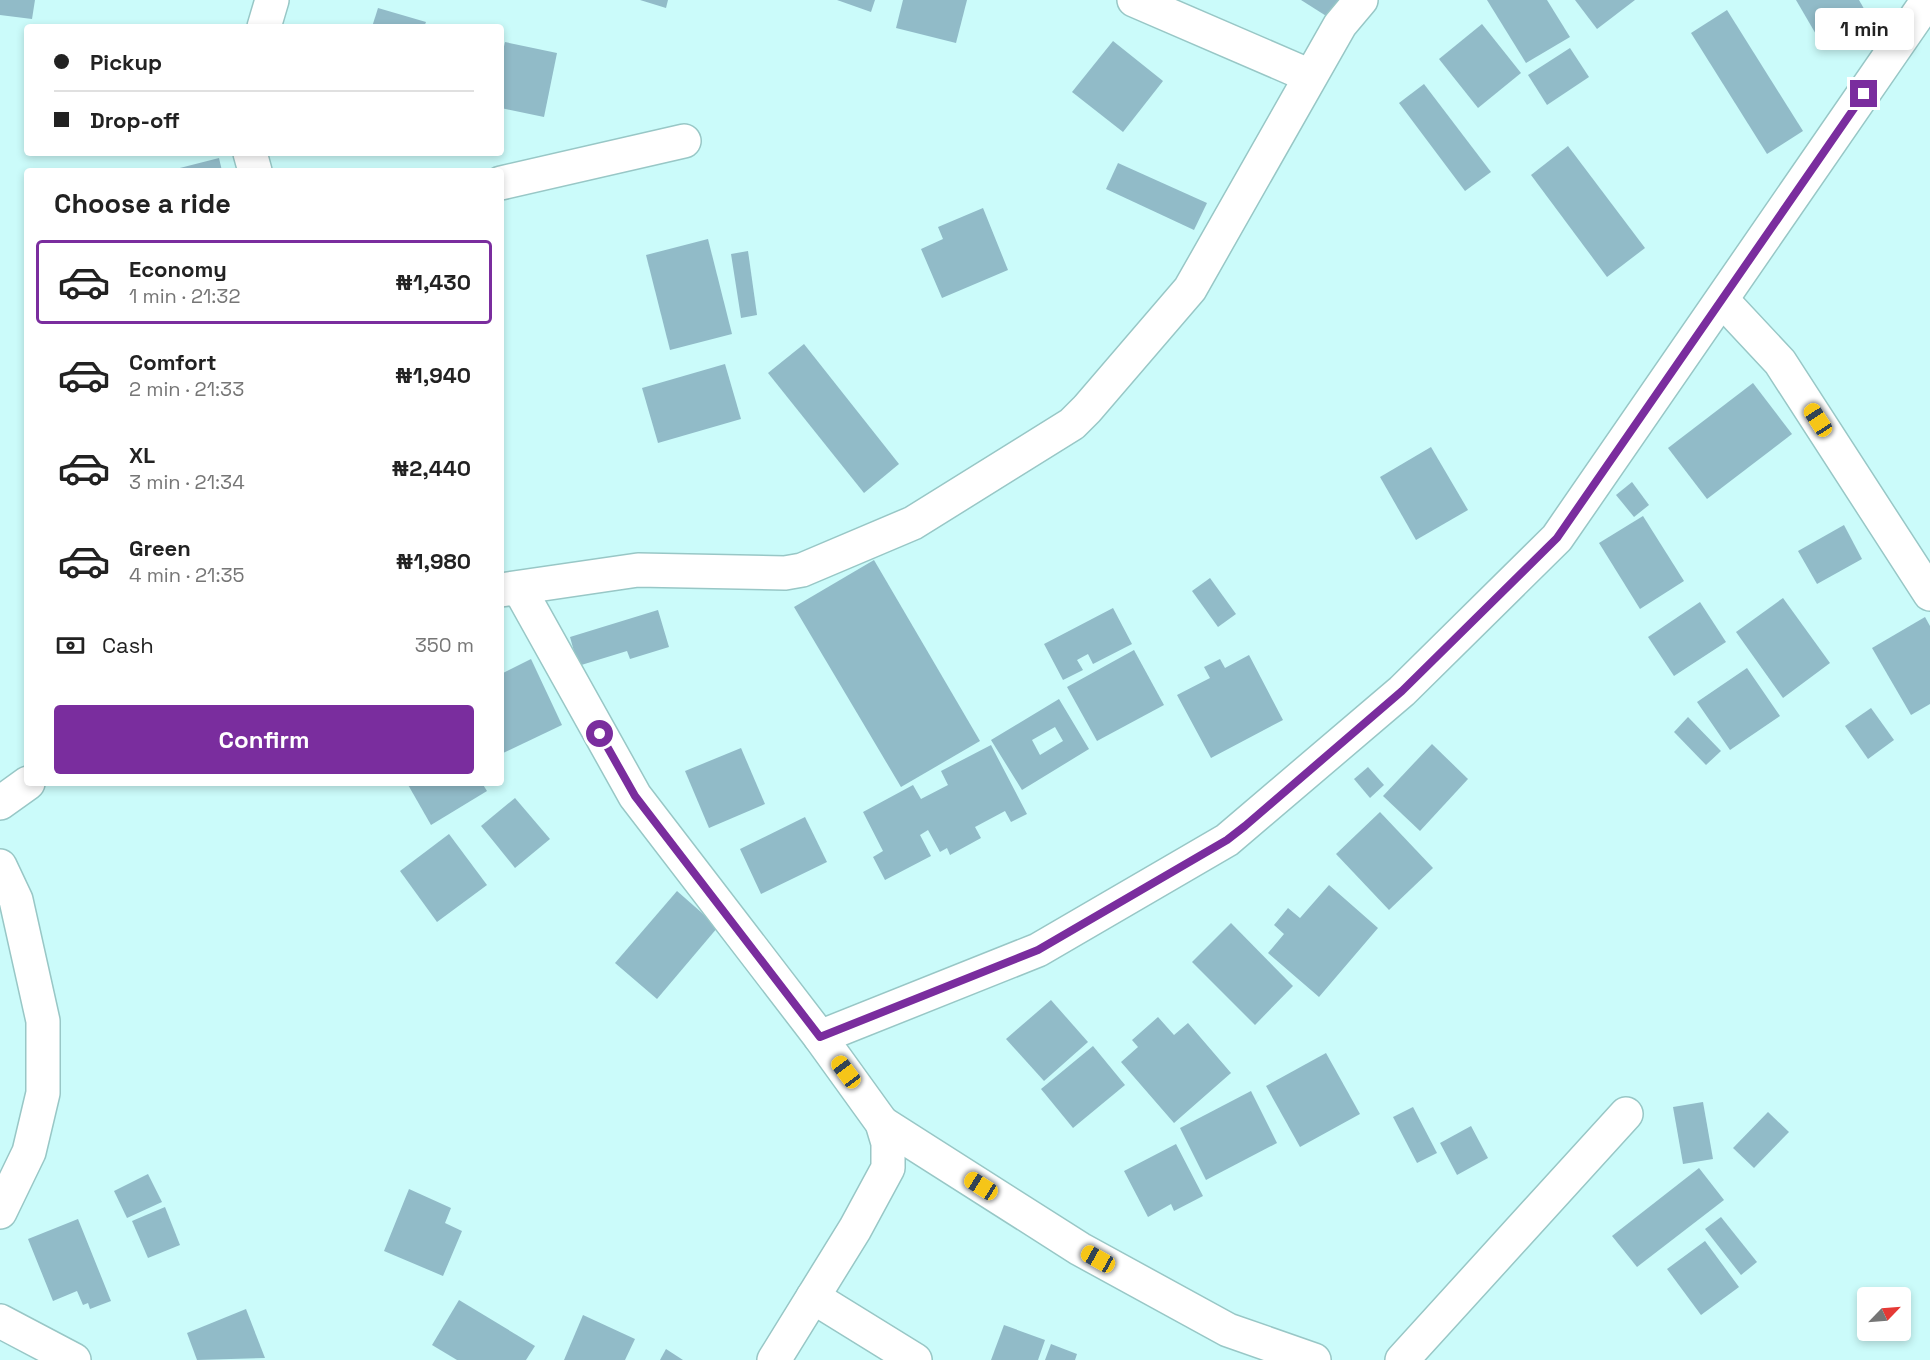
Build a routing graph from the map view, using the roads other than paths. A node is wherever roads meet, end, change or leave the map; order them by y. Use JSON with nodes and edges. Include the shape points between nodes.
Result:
{"nodes":[{"id":1,"x":272,"y":0,"type":"edge"},
{"id":2,"x":1134,"y":0,"type":"edge"},
{"id":3,"x":1361,"y":0,"type":"edge"},
{"id":4,"x":1928,"y":0,"type":"edge"},
{"id":5,"x":265,"y":24,"type":"edge"},
{"id":6,"x":1311,"y":76,"type":"junction"},
{"id":7,"x":684,"y":141,"type":"dead end"},
{"id":8,"x":504,"y":182,"type":"edge"},
{"id":9,"x":1723,"y":301,"type":"junction"},
{"id":10,"x":510,"y":589,"type":"edge"},
{"id":11,"x":1930,"y":594,"type":"edge"},
{"id":12,"x":24,"y":786,"type":"edge"},
{"id":13,"x":0,"y":803,"type":"edge"},
{"id":14,"x":0,"y":866,"type":"edge"},
{"id":15,"x":820,"y":1037,"type":"junction"},
{"id":16,"x":1626,"y":1114,"type":"dead end"},
{"id":17,"x":882,"y":1123,"type":"junction"},
{"id":18,"x":0,"y":1212,"type":"edge"},
{"id":19,"x":813,"y":1297,"type":"junction"},
{"id":20,"x":0,"y":1321,"type":"edge"},
{"id":21,"x":74,"y":1360,"type":"edge"},
{"id":22,"x":774,"y":1360,"type":"edge"},
{"id":23,"x":915,"y":1360,"type":"edge"},
{"id":24,"x":1314,"y":1360,"type":"edge"},
{"id":25,"x":1402,"y":1360,"type":"edge"}],
"edges":[{"from":1,"to":5,"type":"street"},
{"from":2,"to":6,"type":"street"},
{"from":3,"to":6,"type":"street","via":[[1340,25]]},
{"from":4,"to":9,"type":"street"},
{"from":6,"to":10,"type":"street","via":[[1190,289],[1072,424],[913,522],[802,570],[638,570]]},
{"from":7,"to":8,"type":"street"},
{"from":9,"to":11,"type":"street","via":[[1780,362]]},
{"from":9,"to":15,"type":"street","via":[[1546,550],[1402,691],[1245,826],[1038,950]]},
{"from":10,"to":15,"type":"street","via":[[635,796]]},
{"from":12,"to":13,"type":"street"},
{"from":14,"to":18,"type":"street","via":[[16,900],[44,1021],[43,1093],[29,1152]]},
{"from":15,"to":17,"type":"street"},
{"from":16,"to":25,"type":"street"},
{"from":17,"to":19,"type":"street","via":[[888,1143],[888,1168]]},
{"from":17,"to":24,"type":"street","via":[[1099,1260],[1228,1330]]},
{"from":19,"to":22,"type":"street"},
{"from":19,"to":23,"type":"street"},
{"from":20,"to":21,"type":"street"}]}
